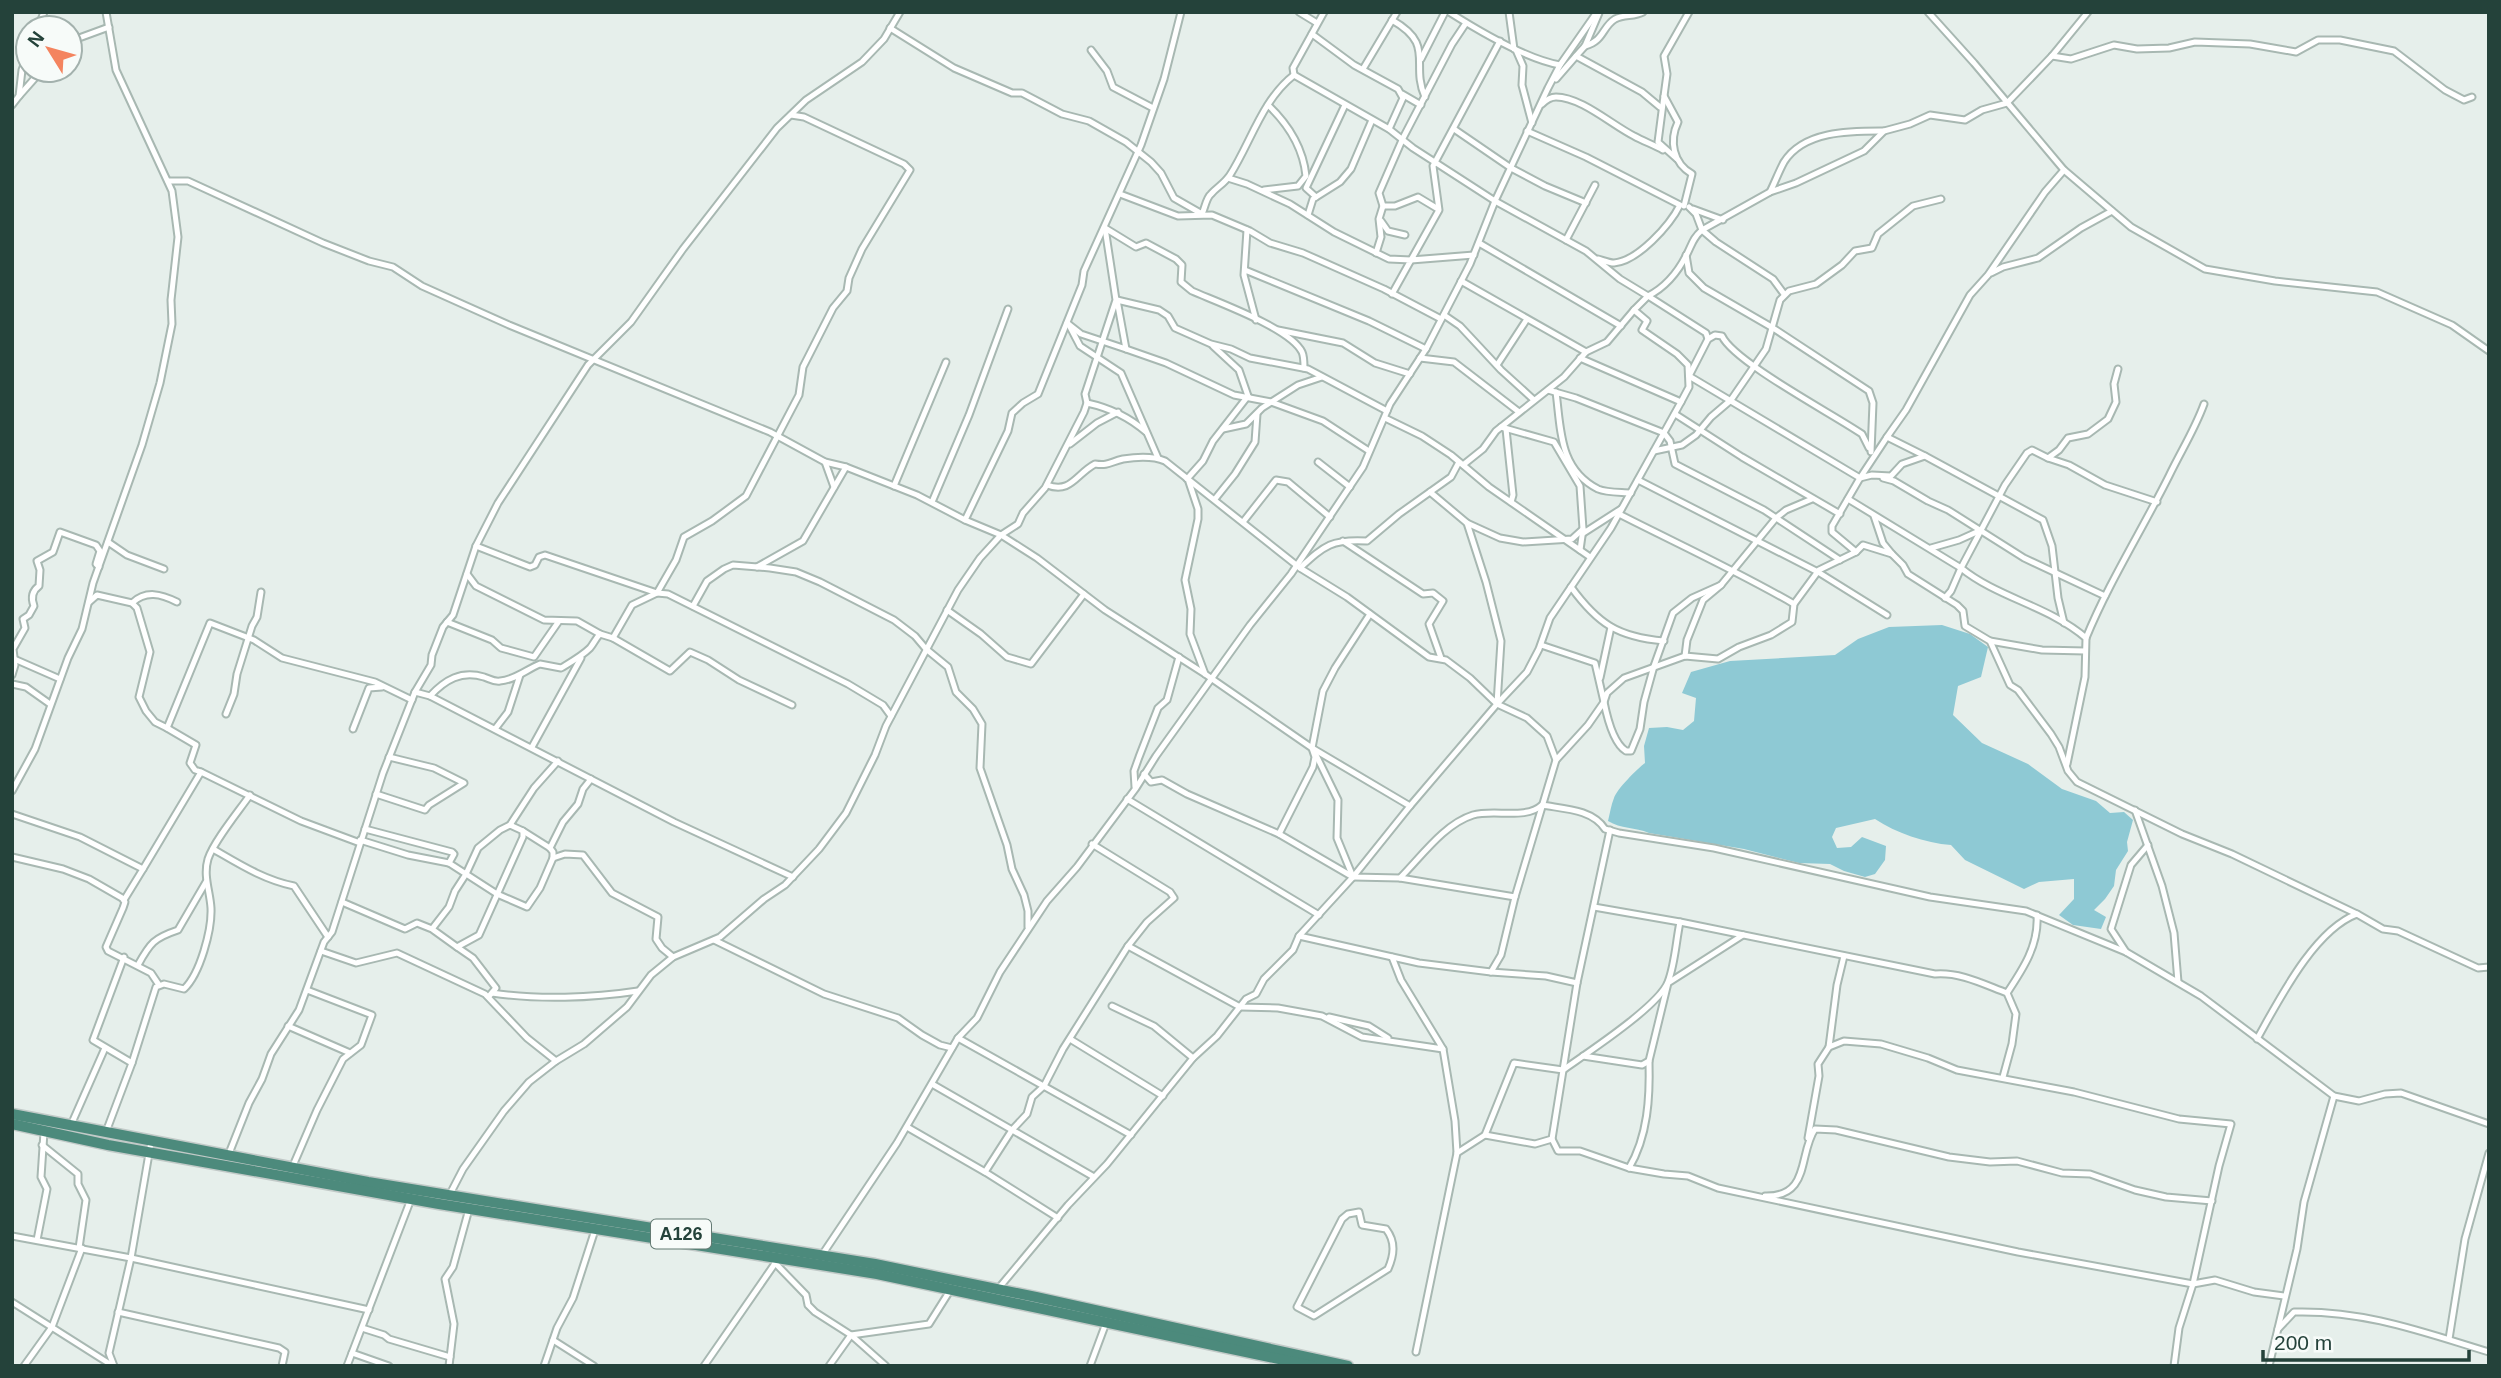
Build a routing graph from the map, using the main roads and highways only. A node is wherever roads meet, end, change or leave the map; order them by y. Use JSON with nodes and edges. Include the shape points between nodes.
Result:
{"nodes":[{"id":1,"x":12,"y":1114,"type":"edge"},
{"id":2,"x":12,"y":1124,"type":"edge"},
{"id":3,"x":150,"y":1147,"type":"junction"},
{"id":4,"x":1282,"y":1359,"type":"edge"},
{"id":5,"x":1312,"y":1366,"type":"edge"},
{"id":6,"x":1348,"y":1366,"type":"edge"}],
"edges":[{"from":1,"to":3,"type":"highway","number":"A126"},
{"from":2,"to":3,"type":"highway","number":"A126"},
{"from":3,"to":4,"type":"highway","number":"A126","via":[[411,1199],[776,1261],[850,1269]]},
{"from":3,"to":4,"type":"highway","number":"A126","via":[[228,1156],[821,1255],[998,1289]]},
{"from":4,"to":5,"type":"highway","number":"A126"},
{"from":4,"to":6,"type":"highway","number":"A126"}]}
